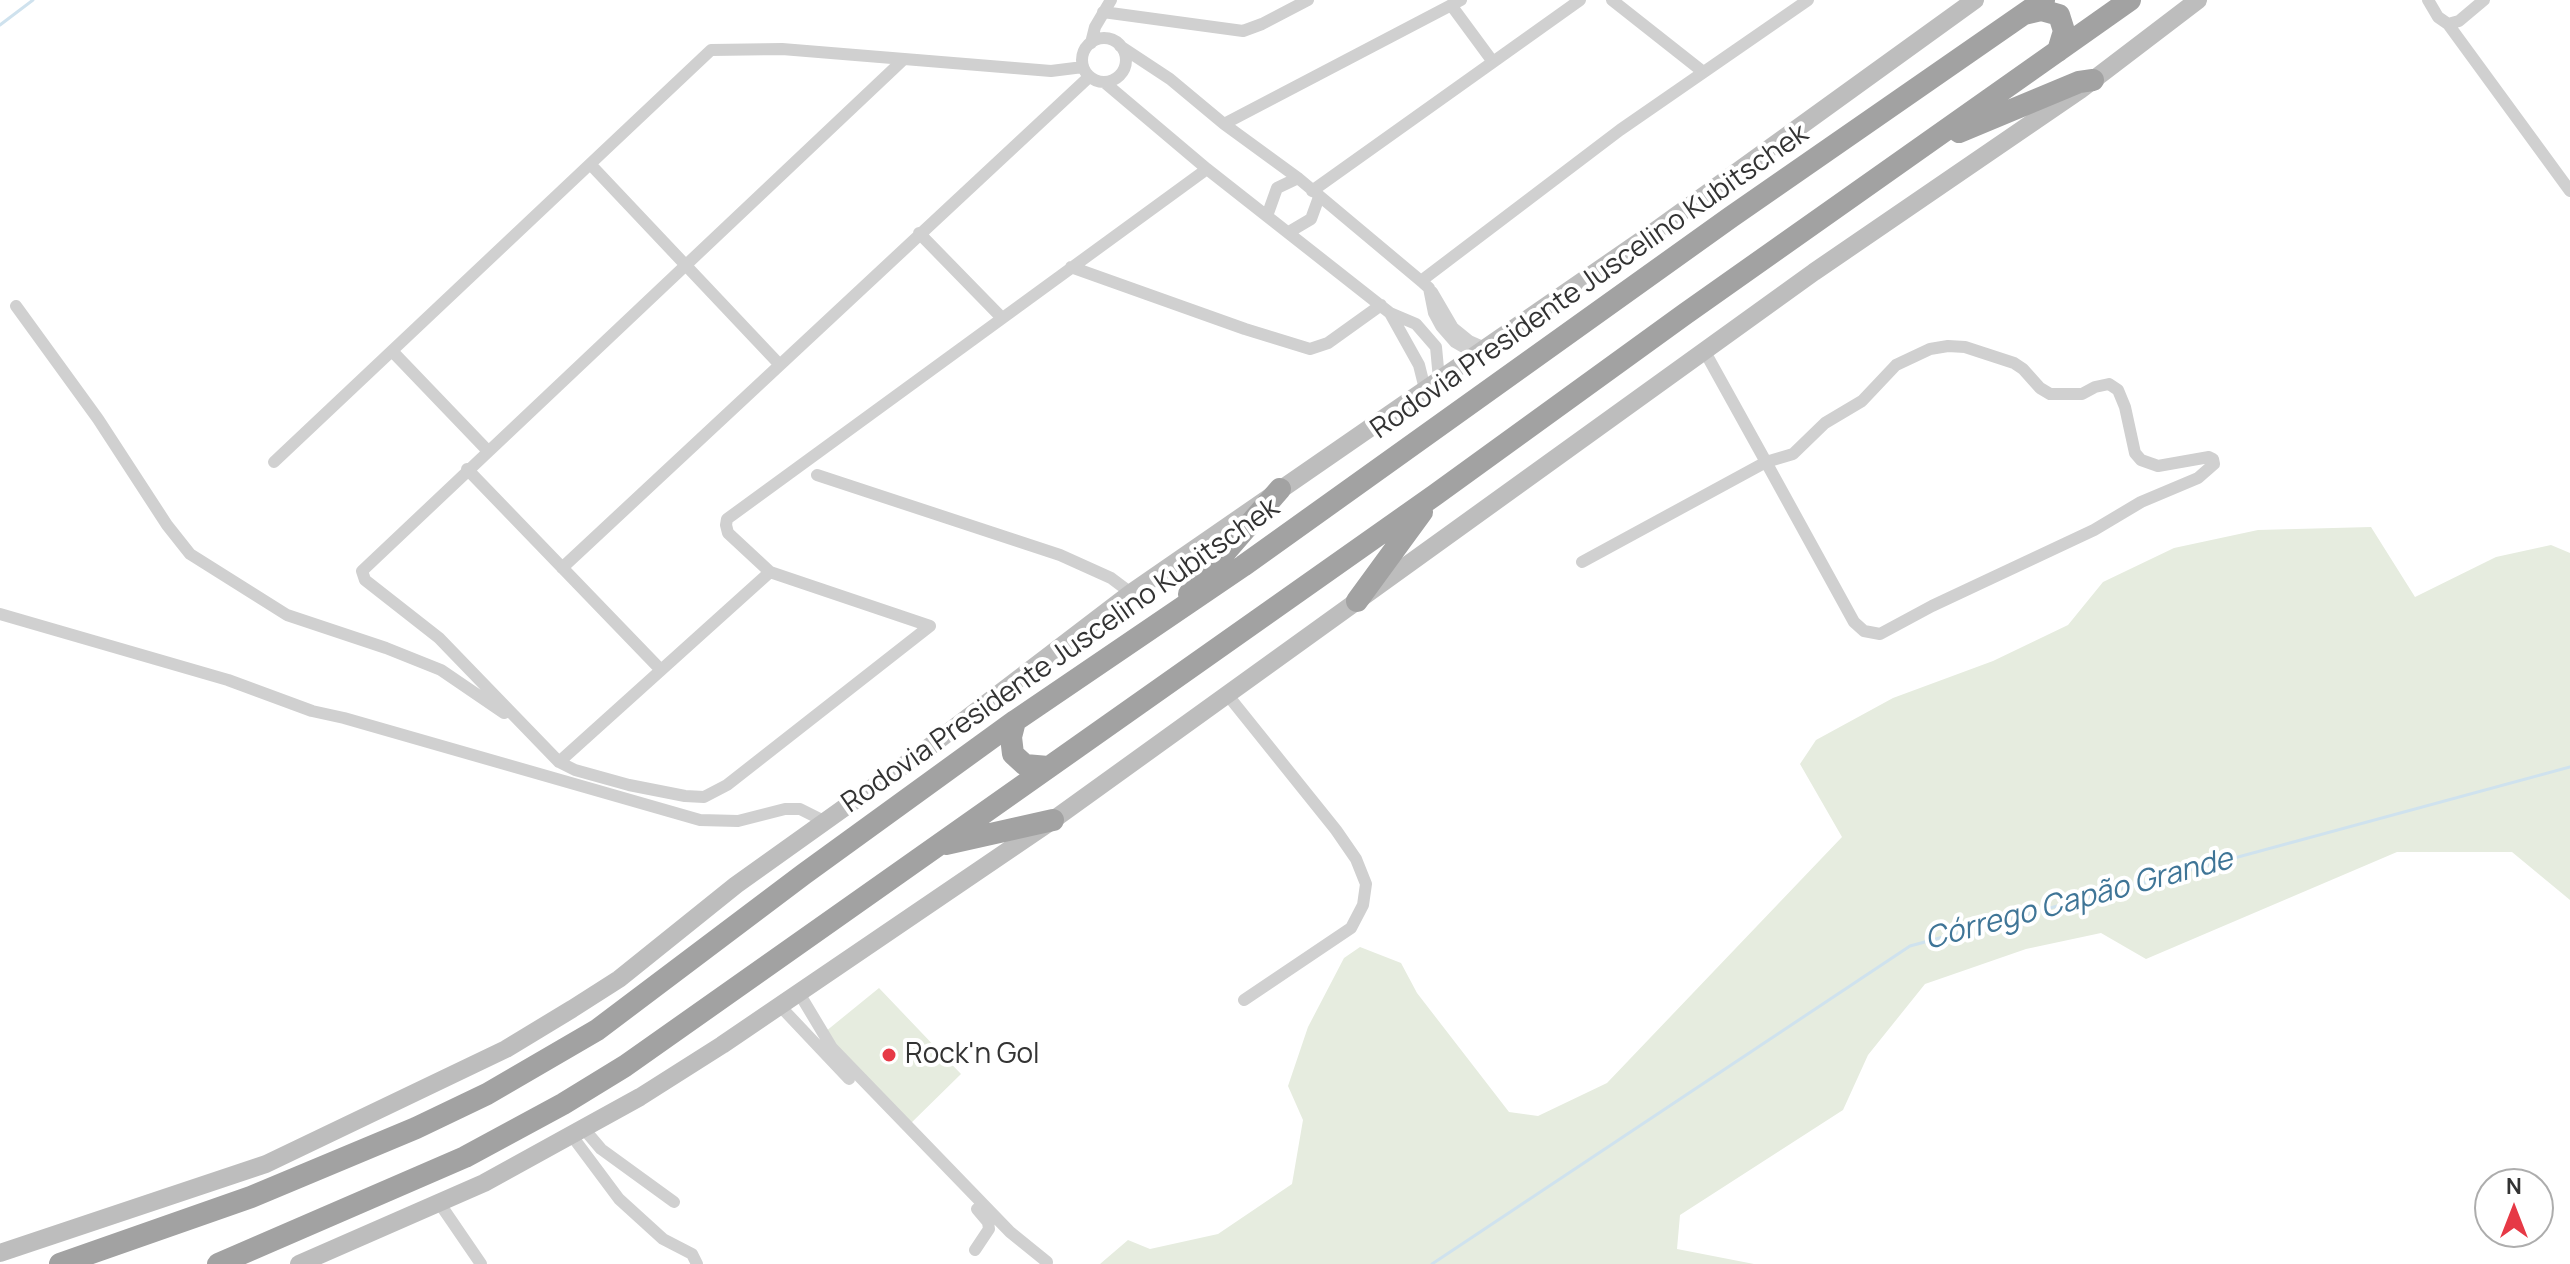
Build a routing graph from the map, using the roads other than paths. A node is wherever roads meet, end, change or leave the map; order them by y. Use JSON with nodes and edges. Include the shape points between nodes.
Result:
{"nodes":[{"id":1,"x":1111,"y":0,"type":"edge"},
{"id":2,"x":1308,"y":0,"type":"edge"},
{"id":3,"x":1580,"y":0,"type":"edge"},
{"id":4,"x":1612,"y":0,"type":"edge"},
{"id":5,"x":1808,"y":0,"type":"edge"},
{"id":6,"x":1975,"y":0,"type":"edge"},
{"id":7,"x":2044,"y":0,"type":"edge"},
{"id":8,"x":2101,"y":0,"type":"edge"},
{"id":9,"x":2129,"y":0,"type":"edge"},
{"id":10,"x":2198,"y":0,"type":"edge"},
{"id":11,"x":2428,"y":0,"type":"edge"},
{"id":12,"x":2484,"y":0,"type":"edge"},
{"id":13,"x":1456,"y":3,"type":"edge"},
{"id":14,"x":1103,"y":12,"type":"junction"},
{"id":15,"x":2024,"y":14,"type":"junction"},
{"id":16,"x":2448,"y":24,"type":"junction"},
{"id":17,"x":1091,"y":43,"type":"junction"},
{"id":18,"x":1115,"y":43,"type":"junction"},
{"id":19,"x":2058,"y":51,"type":"junction"},
{"id":20,"x":903,"y":60,"type":"junction"},
{"id":21,"x":1493,"y":62,"type":"junction"},
{"id":22,"x":1702,"y":71,"type":"junction"},
{"id":23,"x":1086,"y":72,"type":"junction"},
{"id":24,"x":2093,"y":80,"type":"junction"},
{"id":25,"x":1104,"y":82,"type":"junction"},
{"id":26,"x":1224,"y":124,"type":"junction"},
{"id":27,"x":1927,"y":144,"type":"junction"},
{"id":28,"x":591,"y":165,"type":"junction"},
{"id":29,"x":1207,"y":169,"type":"junction"},
{"id":30,"x":1298,"y":178,"type":"junction"},
{"id":31,"x":2570,"y":191,"type":"edge"},
{"id":32,"x":1316,"y":194,"type":"junction"},
{"id":33,"x":1267,"y":216,"type":"junction"},
{"id":34,"x":1289,"y":232,"type":"junction"},
{"id":35,"x":919,"y":233,"type":"junction"},
{"id":36,"x":685,"y":265,"type":"junction"},
{"id":37,"x":1071,"y":267,"type":"junction"},
{"id":38,"x":1425,"y":285,"type":"junction"},
{"id":39,"x":16,"y":306,"type":"dead end"},
{"id":40,"x":1386,"y":309,"type":"junction"},
{"id":41,"x":1434,"y":313,"type":"junction"},
{"id":42,"x":1002,"y":318,"type":"junction"},
{"id":43,"x":1416,"y":324,"type":"junction"},
{"id":44,"x":1441,"y":326,"type":"junction"},
{"id":45,"x":1428,"y":334,"type":"junction"},
{"id":46,"x":392,"y":351,"type":"junction"},
{"id":47,"x":1481,"y":351,"type":"junction"},
{"id":48,"x":1705,"y":352,"type":"junction"},
{"id":49,"x":780,"y":365,"type":"junction"},
{"id":50,"x":1432,"y":384,"type":"junction"},
{"id":51,"x":487,"y":450,"type":"junction"},
{"id":52,"x":274,"y":462,"type":"dead end"},
{"id":53,"x":1766,"y":462,"type":"junction"},
{"id":54,"x":467,"y":469,"type":"junction"},
{"id":55,"x":817,"y":475,"type":"dead end"},
{"id":56,"x":1280,"y":489,"type":"junction"},
{"id":57,"x":1435,"y":495,"type":"junction"},
{"id":58,"x":1582,"y":562,"type":"dead end"},
{"id":59,"x":562,"y":568,"type":"junction"},
{"id":60,"x":770,"y":572,"type":"junction"},
{"id":61,"x":1131,"y":593,"type":"junction"},
{"id":62,"x":1357,"y":601,"type":"junction"},
{"id":63,"x":0,"y":614,"type":"edge"},
{"id":64,"x":1166,"y":619,"type":"junction"},
{"id":65,"x":661,"y":670,"type":"junction"},
{"id":66,"x":1226,"y":693,"type":"junction"},
{"id":67,"x":1015,"y":721,"type":"junction"},
{"id":68,"x":524,"y":727,"type":"junction"},
{"id":69,"x":559,"y":762,"type":"junction"},
{"id":70,"x":1048,"y":767,"type":"junction"},
{"id":71,"x":1053,"y":820,"type":"junction"},
{"id":72,"x":826,"y":822,"type":"junction"},
{"id":73,"x":933,"y":847,"type":"junction"},
{"id":74,"x":799,"y":993,"type":"junction"},
{"id":75,"x":1244,"y":1000,"type":"dead end"},
{"id":76,"x":780,"y":1006,"type":"junction"},
{"id":77,"x":578,"y":1133,"type":"junction"},
{"id":78,"x":674,"y":1202,"type":"dead end"},
{"id":79,"x":440,"y":1204,"type":"junction"},
{"id":80,"x":975,"y":1250,"type":"dead end"},
{"id":81,"x":0,"y":1253,"type":"edge"},
{"id":82,"x":330,"y":1258,"type":"edge"},
{"id":83,"x":1047,"y":1262,"type":"dead end"},
{"id":84,"x":60,"y":1264,"type":"edge"},
{"id":85,"x":218,"y":1264,"type":"edge"},
{"id":86,"x":299,"y":1264,"type":"edge"},
{"id":87,"x":481,"y":1264,"type":"edge"},
{"id":88,"x":697,"y":1264,"type":"edge"}],
"edges":[{"from":1,"to":14,"type":"street"},
{"from":2,"to":14,"type":"street","via":[[1243,31]]},
{"from":3,"to":21,"type":"street"},
{"from":4,"to":22,"type":"street"},
{"from":5,"to":22,"type":"street"},
{"from":6,"to":47,"type":"main road"},
{"from":7,"to":15,"type":"highway","name":"Rodovia Presidente Juscelino Kubitschek"},
{"from":8,"to":9,"type":"highway"},
{"from":9,"to":19,"type":"highway"},
{"from":10,"to":24,"type":"main road"},
{"from":11,"to":16,"type":"street"},
{"from":12,"to":16,"type":"street"},
{"from":13,"to":21,"type":"street"},
{"from":13,"to":26,"type":"street"},
{"from":14,"to":17,"type":"street"},
{"from":14,"to":18,"type":"street"},
{"from":15,"to":19,"type":"highway","via":[[2052,10],[2059,15],[2064,31]]},
{"from":15,"to":64,"type":"highway","name":"Rodovia Presidente Juscelino Kubitschek"},
{"from":16,"to":31,"type":"street"},
{"from":17,"to":18,"type":"street"},
{"from":17,"to":23,"type":"street","via":[[1083,54]]},
{"from":18,"to":25,"type":"street","via":[[1124,53],[1124,67],[1117,78]]},
{"from":18,"to":26,"type":"street"},
{"from":19,"to":27,"type":"highway"},
{"from":20,"to":23,"type":"street"},
{"from":20,"to":28,"type":"street","via":[[714,49]]},
{"from":20,"to":36,"type":"street"},
{"from":21,"to":32,"type":"street"},
{"from":22,"to":38,"type":"street","via":[[1523,202]]},
{"from":23,"to":25,"type":"street"},
{"from":23,"to":35,"type":"street"},
{"from":24,"to":27,"type":"highway"},
{"from":24,"to":48,"type":"main road"},
{"from":25,"to":29,"type":"street"},
{"from":26,"to":30,"type":"street"},
{"from":27,"to":57,"type":"highway"},
{"from":28,"to":36,"type":"street"},
{"from":28,"to":46,"type":"street"},
{"from":29,"to":33,"type":"street"},
{"from":29,"to":37,"type":"street"},
{"from":30,"to":32,"type":"street"},
{"from":30,"to":33,"type":"street","via":[[1277,188]]},
{"from":32,"to":34,"type":"street","via":[[1311,219]]},
{"from":32,"to":38,"type":"street"},
{"from":33,"to":34,"type":"street"},
{"from":34,"to":40,"type":"street"},
{"from":35,"to":42,"type":"street"},
{"from":35,"to":49,"type":"street"},
{"from":36,"to":49,"type":"street"},
{"from":36,"to":51,"type":"street"},
{"from":37,"to":40,"type":"street","via":[[1310,349]]},
{"from":37,"to":42,"type":"street"},
{"from":38,"to":41,"type":"street"},
{"from":38,"to":47,"type":"street","via":[[1453,328]]},
{"from":39,"to":68,"type":"street","via":[[190,554],[287,615],[441,670]]},
{"from":40,"to":43,"type":"street"},
{"from":40,"to":50,"type":"street"},
{"from":41,"to":43,"type":"street"},
{"from":41,"to":44,"type":"street"},
{"from":42,"to":60,"type":"street","via":[[731,515],[728,533]]},
{"from":43,"to":45,"type":"street"},
{"from":44,"to":45,"type":"street"},
{"from":44,"to":47,"type":"street","via":[[1455,342]]},
{"from":45,"to":50,"type":"street","via":[[1438,355]]},
{"from":46,"to":51,"type":"street"},
{"from":46,"to":52,"type":"street"},
{"from":47,"to":50,"type":"main road"},
{"from":48,"to":53,"type":"street"},
{"from":48,"to":62,"type":"main road"},
{"from":49,"to":59,"type":"street"},
{"from":50,"to":56,"type":"main road"},
{"from":51,"to":54,"type":"street"},
{"from":53,"to":53,"type":"street","via":[[1793,454],[1825,423],[1862,401],[1896,365],[1948,346],[2014,363],[2050,394],[2082,394],[2109,384],[2118,390],[2141,460],[2158,466],[2209,457],[2214,462],[2198,478],[1880,634],[1854,622]]},
{"from":53,"to":58,"type":"street"},
{"from":54,"to":59,"type":"street"},
{"from":54,"to":68,"type":"street","via":[[362,571],[365,580],[439,638]]},
{"from":55,"to":61,"type":"street","via":[[1060,555]]},
{"from":56,"to":61,"type":"main road"},
{"from":56,"to":64,"type":"highway"},
{"from":57,"to":62,"type":"highway"},
{"from":57,"to":70,"type":"highway"},
{"from":59,"to":65,"type":"street"},
{"from":60,"to":65,"type":"street"},
{"from":60,"to":69,"type":"street","via":[[930,626],[708,795],[629,785]]},
{"from":61,"to":72,"type":"main road"},
{"from":62,"to":66,"type":"main road"},
{"from":63,"to":72,"type":"street","via":[[228,680],[312,711],[700,820],[738,821],[800,809]]},
{"from":64,"to":67,"type":"highway","name":"Rodovia Presidente Juscelino Kubitschek"},
{"from":65,"to":69,"type":"street"},
{"from":66,"to":71,"type":"main road"},
{"from":66,"to":75,"type":"street","via":[[1336,830],[1366,884],[1351,928]]},
{"from":67,"to":70,"type":"highway","via":[[1013,754],[1025,765]]},
{"from":67,"to":84,"type":"highway","name":"Rodovia Presidente Juscelino Kubitschek","via":[[565,1050],[416,1128],[251,1197]]},
{"from":68,"to":69,"type":"street"},
{"from":70,"to":73,"type":"highway"},
{"from":71,"to":73,"type":"highway"},
{"from":71,"to":74,"type":"main road"},
{"from":72,"to":81,"type":"main road","via":[[736,885],[619,979],[506,1049],[266,1164]]},
{"from":73,"to":85,"type":"highway","via":[[671,1035],[563,1104],[465,1157]]},
{"from":74,"to":76,"type":"main road"},
{"from":74,"to":83,"type":"street","via":[[832,1048],[1010,1232]]},
{"from":76,"to":77,"type":"main road"},
{"from":76,"to":80,"type":"street","via":[[988,1222],[987,1236]]},
{"from":77,"to":78,"type":"street"},
{"from":77,"to":79,"type":"main road"},
{"from":77,"to":88,"type":"street","via":[[619,1199],[663,1239],[692,1254]]},
{"from":79,"to":82,"type":"main road"},
{"from":79,"to":87,"type":"street"},
{"from":82,"to":86,"type":"main road"}]}
